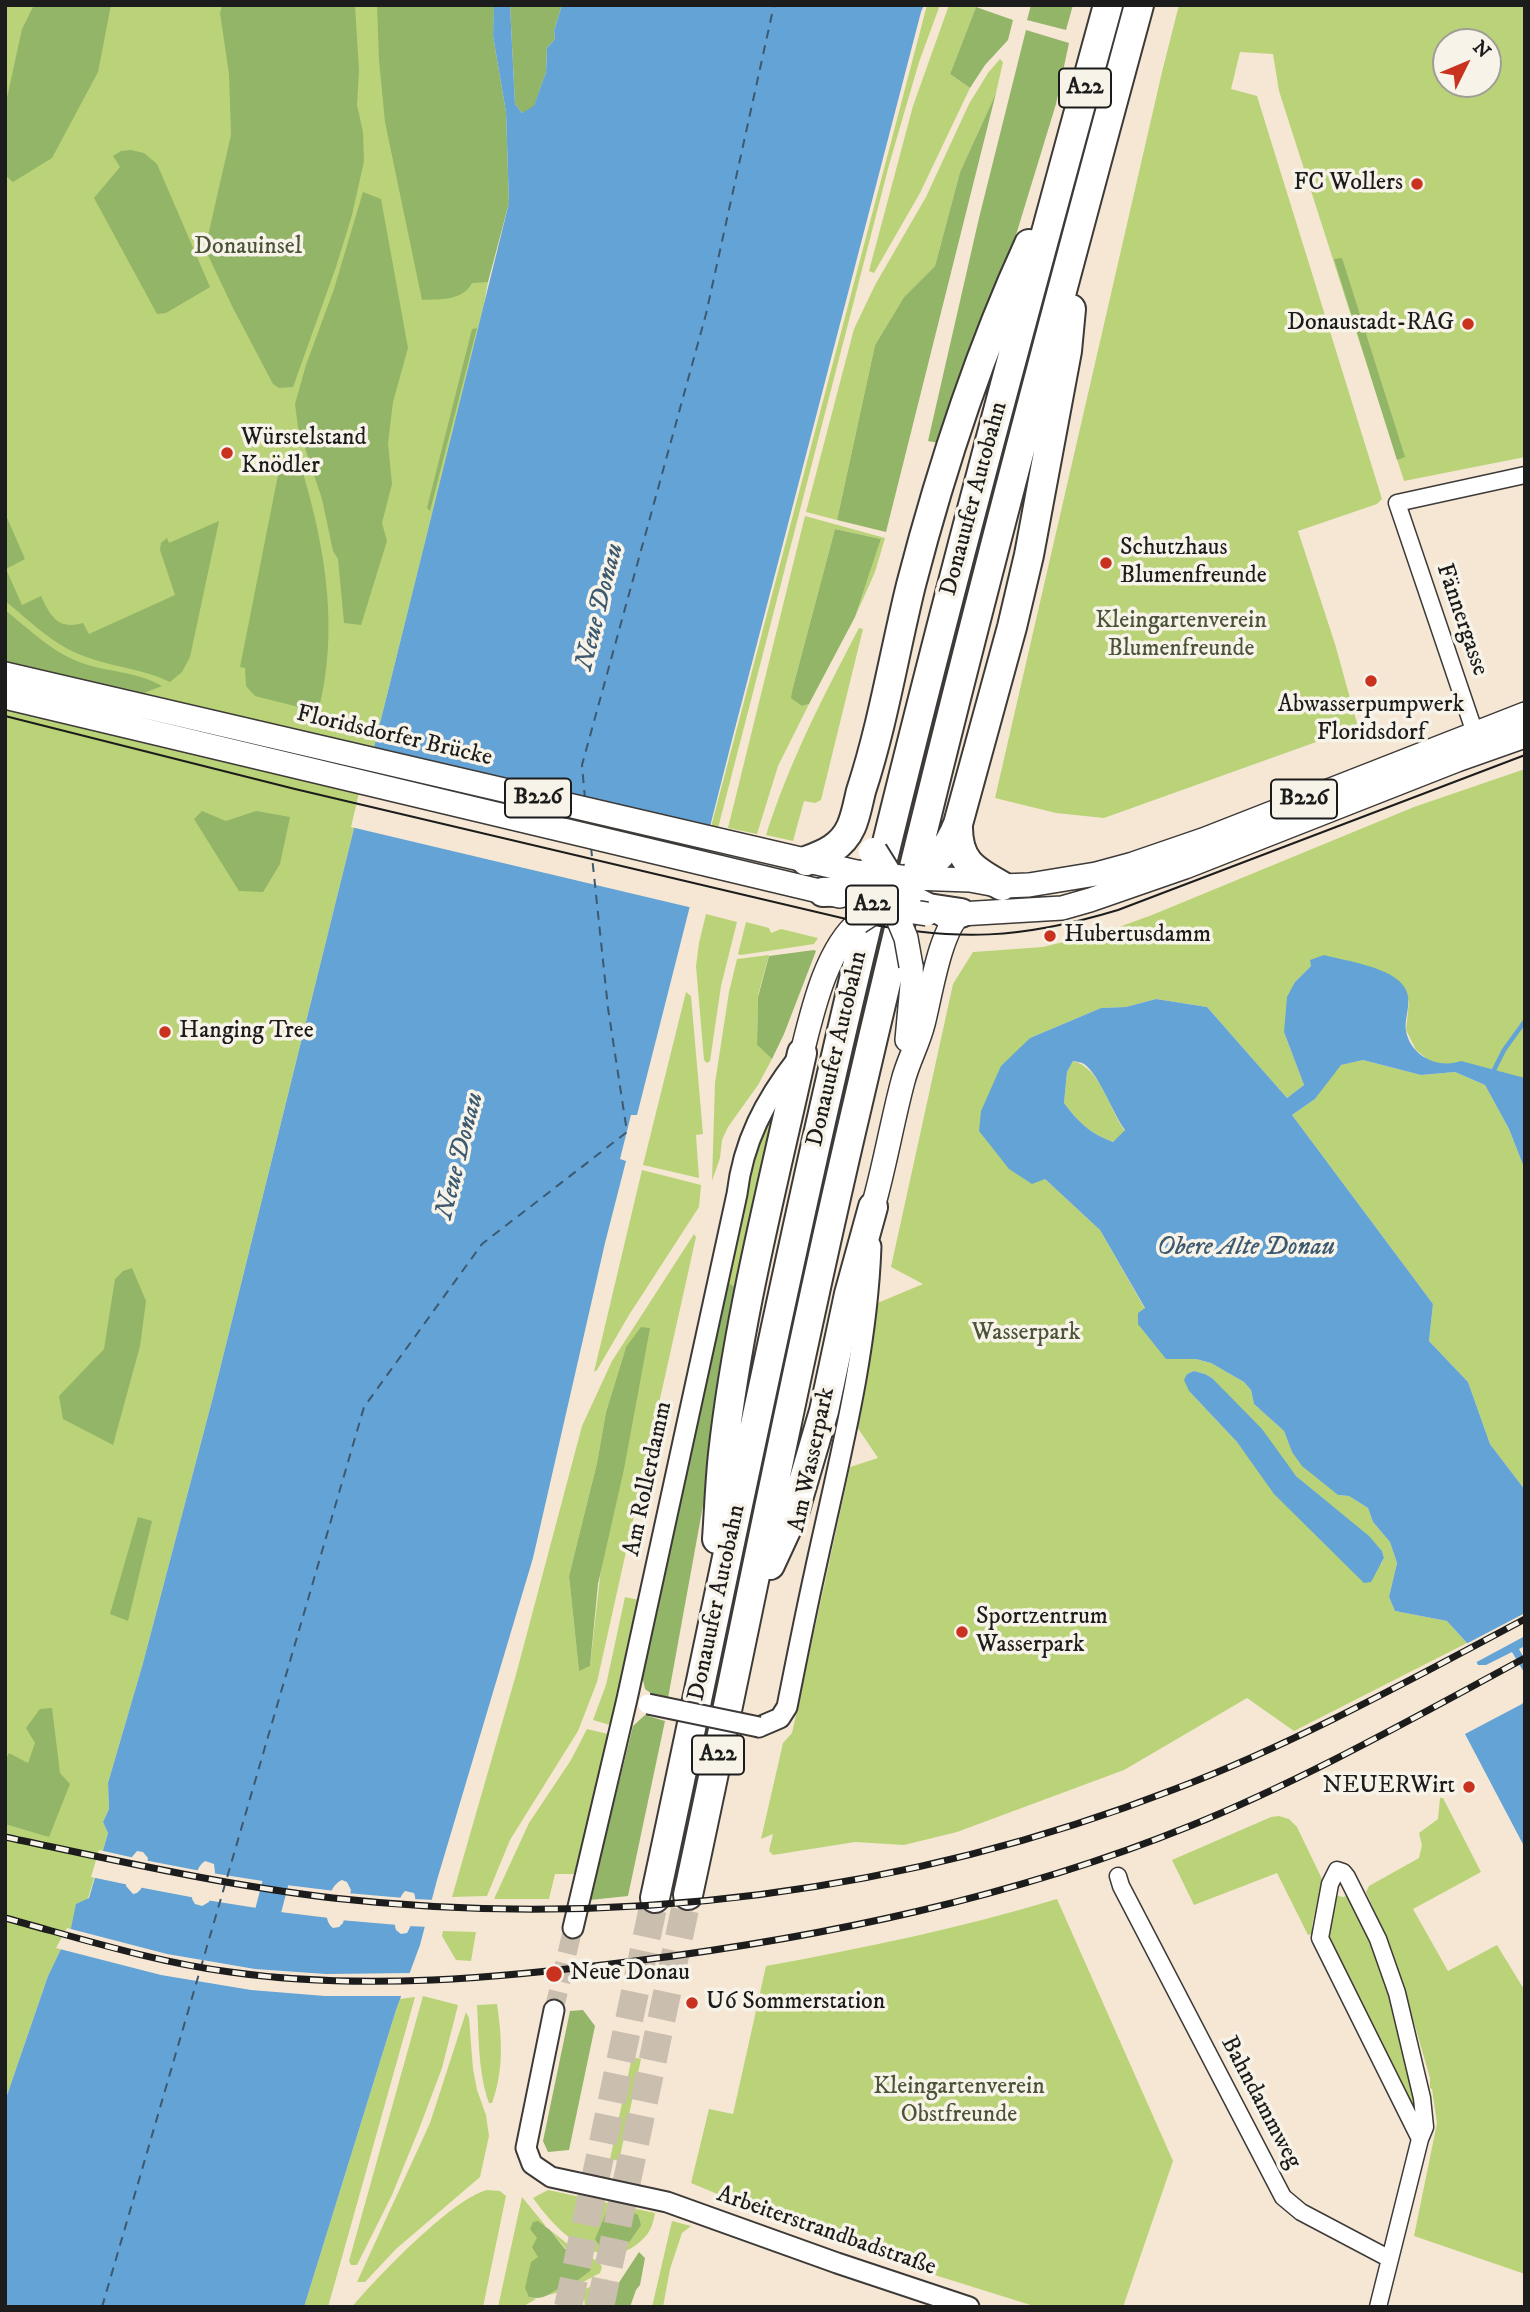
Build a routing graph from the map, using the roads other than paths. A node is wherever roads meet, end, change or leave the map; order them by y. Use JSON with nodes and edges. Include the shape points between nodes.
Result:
{"nodes":[{"id":1,"x":1108,"y":5,"type":"edge"},
{"id":2,"x":1139,"y":5,"type":"edge"},
{"id":3,"x":1062,"y":170,"type":"junction"},
{"id":4,"x":1079,"y":226,"type":"junction"},
{"id":5,"x":1525,"y":475,"type":"edge"},
{"id":6,"x":5,"y":674,"type":"edge"},
{"id":7,"x":5,"y":697,"type":"edge"},
{"id":8,"x":1525,"y":714,"type":"edge"},
{"id":9,"x":1525,"y":736,"type":"edge"},
{"id":10,"x":1478,"y":742,"type":"junction"},
{"id":11,"x":870,"y":765,"type":"junction"},
{"id":12,"x":958,"y":824,"type":"junction"},
{"id":13,"x":806,"y":861,"type":"junction"},
{"id":14,"x":849,"y":878,"type":"junction"},
{"id":15,"x":1002,"y":886,"type":"junction"},
{"id":16,"x":908,"y":892,"type":"junction"},
{"id":17,"x":961,"y":913,"type":"junction"},
{"id":18,"x":843,"y":937,"type":"junction"},
{"id":19,"x":802,"y":1053,"type":"junction"},
{"id":20,"x":904,"y":1078,"type":"junction"},
{"id":21,"x":873,"y":1207,"type":"junction"},
{"id":22,"x":748,"y":1616,"type":"junction"},
{"id":23,"x":709,"y":1646,"type":"junction"},
{"id":24,"x":626,"y":1699,"type":"junction"},
{"id":25,"x":1118,"y":1876,"type":"dead end"},
{"id":26,"x":688,"y":1895,"type":"tunnel mouth"},
{"id":27,"x":656,"y":1898,"type":"tunnel mouth"},
{"id":28,"x":573,"y":1928,"type":"tunnel mouth"},
{"id":29,"x":554,"y":2010,"type":"tunnel mouth"},
{"id":30,"x":1420,"y":2139,"type":"junction"},
{"id":31,"x":1390,"y":2259,"type":"junction"},
{"id":32,"x":927,"y":2300,"type":"edge"},
{"id":33,"x":969,"y":2307,"type":"edge"},
{"id":34,"x":1378,"y":2307,"type":"edge"}],
"edges":[{"from":1,"to":3,"type":"highway","name":"Donauufer Autobahn","number":"A22"},
{"from":2,"to":4,"type":"highway","name":"Donauufer Autobahn","number":"A22"},
{"from":3,"to":11,"type":"highway","via":[[1002,304],[960,422],[911,586]]},
{"from":3,"to":23,"type":"highway","name":"Donauufer Autobahn","number":"A22","via":[[867,926]]},
{"from":4,"to":12,"type":"highway","via":[[1067,351],[1029,555]]},
{"from":4,"to":22,"type":"highway","name":"Donauufer Autobahn","number":"A22","via":[[895,946]]},
{"from":5,"to":10,"type":"street","name":"Fännergasse","via":[[1397,503]]},
{"from":6,"to":13,"type":"main road","name":"Floridsdorfer Brücke","number":"B226"},
{"from":7,"to":14,"type":"main road","name":"Floridsdorfer Brücke","number":"B226","via":[[764,879]]},
{"from":8,"to":10,"type":"main road","number":"B226"},
{"from":9,"to":10,"type":"main road","number":"B226"},
{"from":10,"to":15,"type":"main road","number":"B226","via":[[1133,864],[1057,881]]},
{"from":10,"to":17,"type":"main road","number":"B226","via":[[1185,867],[1090,900],[1062,908]]},
{"from":11,"to":13,"type":"highway","via":[[847,835],[833,849]]},
{"from":11,"to":14,"type":"highway","via":[[867,824]]},
{"from":12,"to":15,"type":"highway","via":[[958,844],[964,857],[974,870]]},
{"from":12,"to":16,"type":"highway","via":[[949,844]]},
{"from":13,"to":14,"type":"main road","number":"B226"},
{"from":14,"to":16,"type":"highway","bridge":true},
{"from":14,"to":16,"type":"highway","bridge":true},
{"from":14,"to":18,"type":"main road"},
{"from":15,"to":16,"type":"main road","via":[[971,893]]},
{"from":16,"to":17,"type":"highway"},
{"from":16,"to":18,"type":"main road","bridge":true},
{"from":16,"to":20,"type":"main road","bridge":true,"via":[[906,938],[912,985]]},
{"from":17,"to":20,"type":"main road","via":[[945,942]]},
{"from":18,"to":19,"type":"main road","via":[[820,988]]},
{"from":19,"to":23,"type":"highway","via":[[733,1387],[723,1454]]},
{"from":19,"to":24,"type":"street","name":"Am Rollerdamm","via":[[779,1081],[743,1157]]},
{"from":20,"to":21,"type":"main road"},
{"from":21,"to":22,"type":"highway","via":[[824,1411],[794,1513]]},
{"from":21,"to":24,"type":"street","name":"Am Wasserpark","bridge":true,"via":[[868,1307],[846,1435],[787,1707],[780,1718],[759,1727]]},
{"from":22,"to":26,"type":"highway","name":"Donauufer Autobahn","number":"A22"},
{"from":23,"to":27,"type":"highway","name":"Donauufer Autobahn","number":"A22"},
{"from":24,"to":28,"type":"street","name":"Am Rollerdamm"},
{"from":25,"to":31,"type":"street","name":"Bahndammweg","via":[[1283,2197],[1301,2212]]},
{"from":29,"to":32,"type":"street","name":"Arbeiterstrandbadstraße","via":[[526,2148],[532,2164],[551,2177],[667,2202]]},
{"from":30,"to":30,"type":"street","via":[[1425,2127],[1422,2098],[1397,1993],[1360,1901],[1347,1877],[1336,1870],[1320,1938]]},
{"from":30,"to":31,"type":"street"},
{"from":31,"to":34,"type":"street"},
{"from":32,"to":33,"type":"street","name":"Arbeiterstrandbadstraße"}]}
